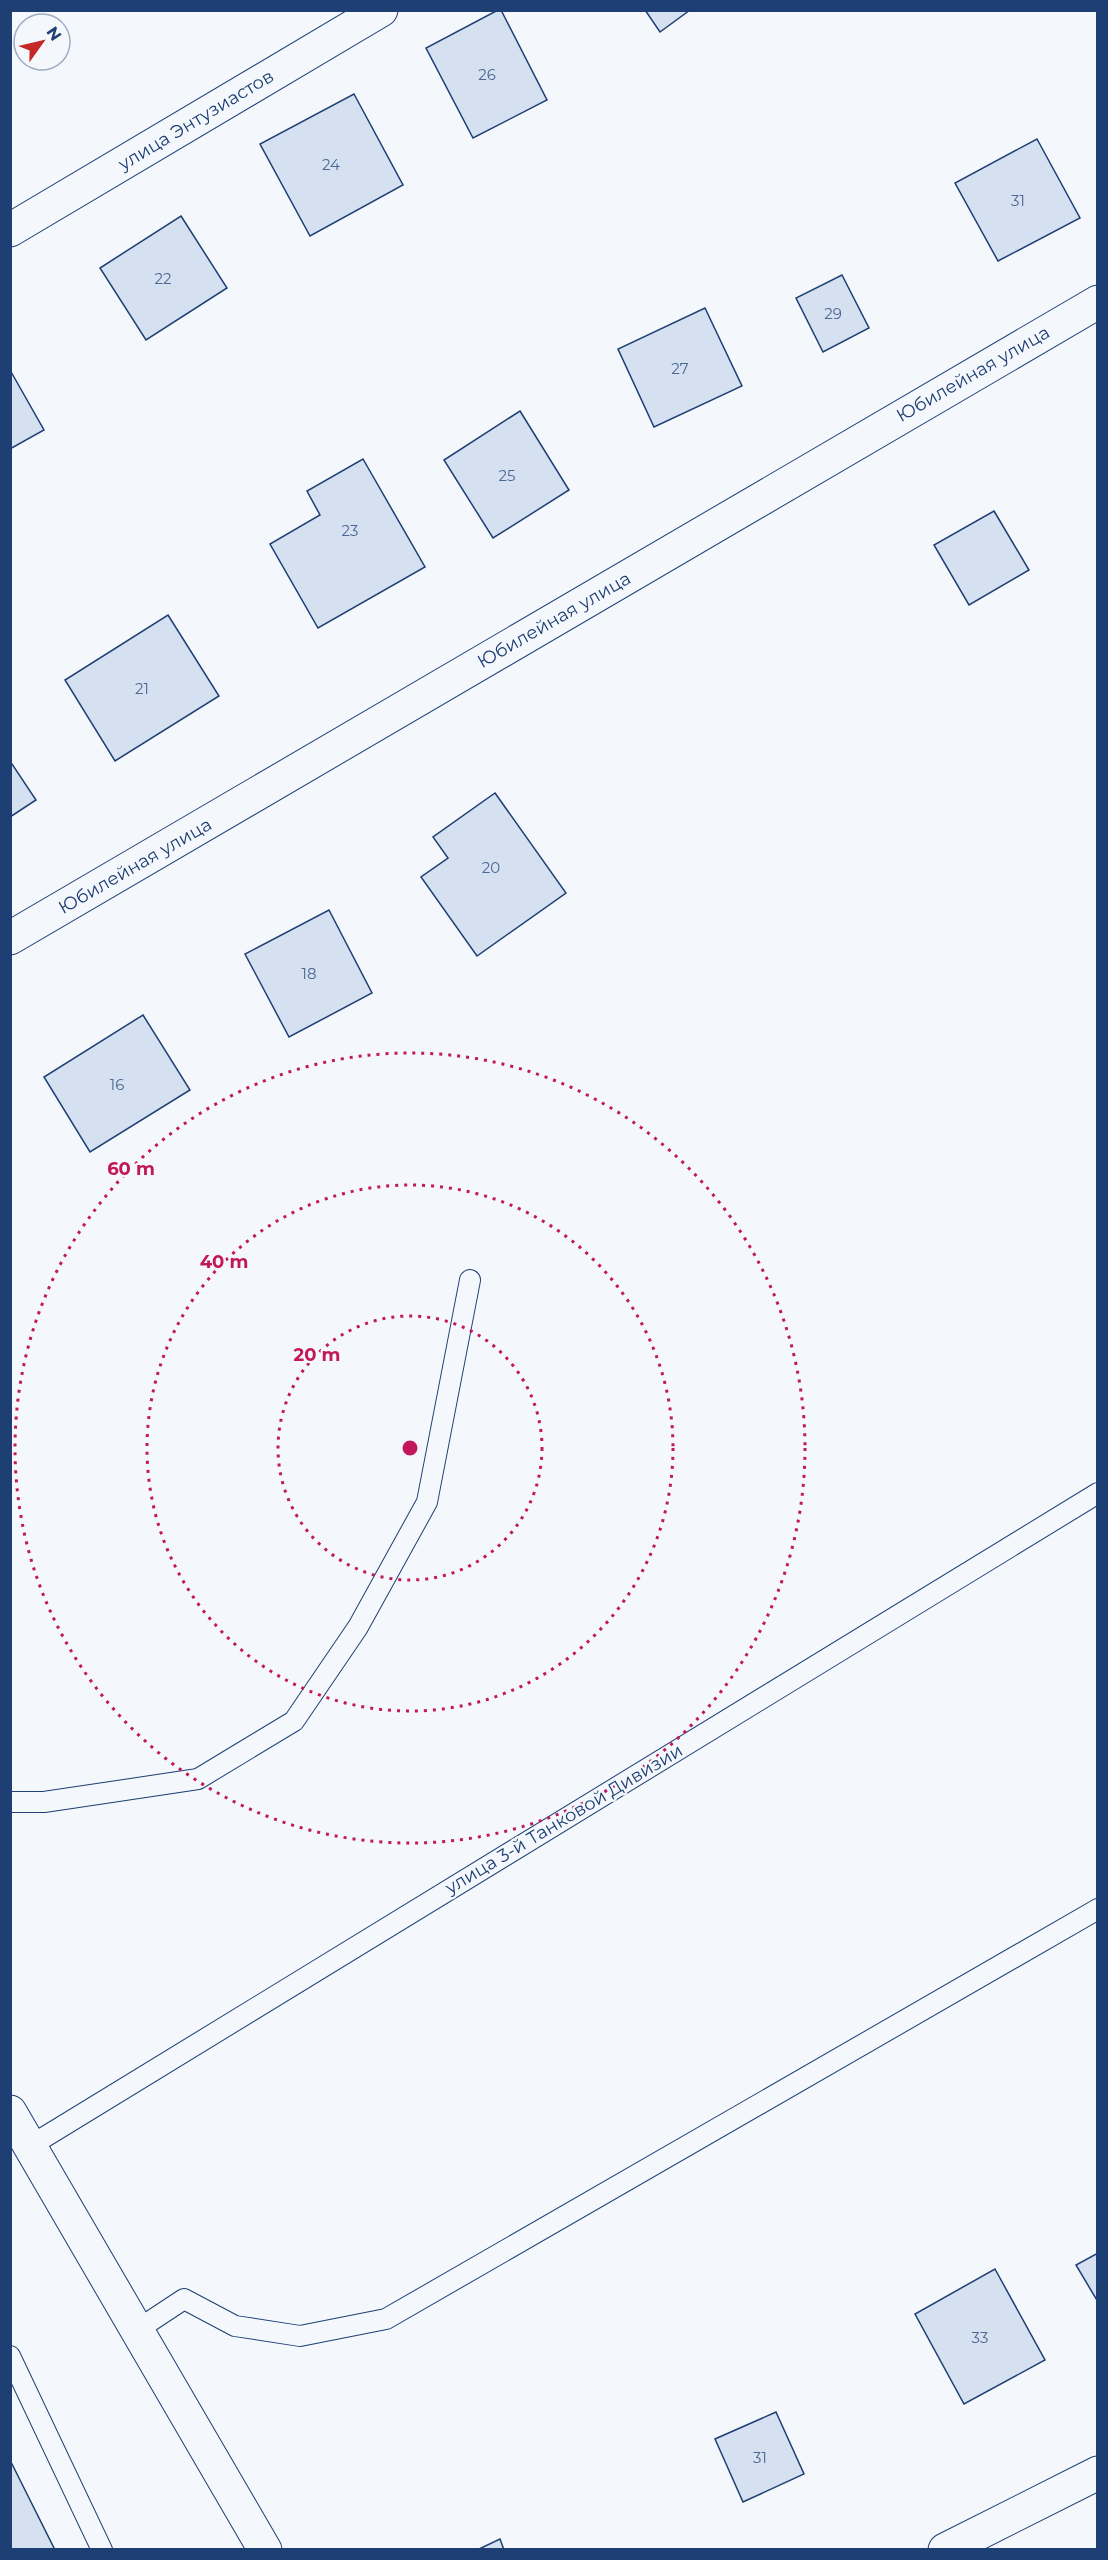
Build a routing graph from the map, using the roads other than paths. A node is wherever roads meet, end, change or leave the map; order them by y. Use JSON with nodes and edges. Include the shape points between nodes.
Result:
{"nodes":[{"id":1,"x":381,"y":10,"type":"edge"},
{"id":2,"x":10,"y":230,"type":"edge"},
{"id":3,"x":1098,"y":302,"type":"edge"},
{"id":4,"x":10,"y":938,"type":"edge"},
{"id":5,"x":470,"y":1280,"type":"dead end"},
{"id":6,"x":1098,"y":1493,"type":"edge"},
{"id":7,"x":10,"y":1802,"type":"edge"},
{"id":8,"x":1098,"y":1909,"type":"edge"},
{"id":9,"x":10,"y":2112,"type":"edge"},
{"id":10,"x":30,"y":2146,"type":"junction"},
{"id":11,"x":137,"y":2330,"type":"junction"},
{"id":12,"x":10,"y":2356,"type":"edge"},
{"id":13,"x":1098,"y":2474,"type":"edge"},
{"id":14,"x":102,"y":2550,"type":"edge"},
{"id":15,"x":265,"y":2550,"type":"edge"},
{"id":16,"x":945,"y":2550,"type":"edge"}],
"edges":[{"from":1,"to":2,"type":"street","name":"улица Энтузиастов"},
{"from":3,"to":4,"type":"street","name":"Юбилейная улица"},
{"from":5,"to":7,"type":"lane","via":[[427,1502],[358,1627],[294,1721],[198,1779],[44,1802]]},
{"from":6,"to":10,"type":"lane","name":"улица 3-й Танковой Дивизии"},
{"from":8,"to":11,"type":"lane","via":[[386,2319],[300,2336],[235,2326],[184,2299]]},
{"from":9,"to":10,"type":"street"},
{"from":10,"to":11,"type":"street"},
{"from":11,"to":15,"type":"street"},
{"from":12,"to":14,"type":"lane"},
{"from":13,"to":16,"type":"street"}]}
